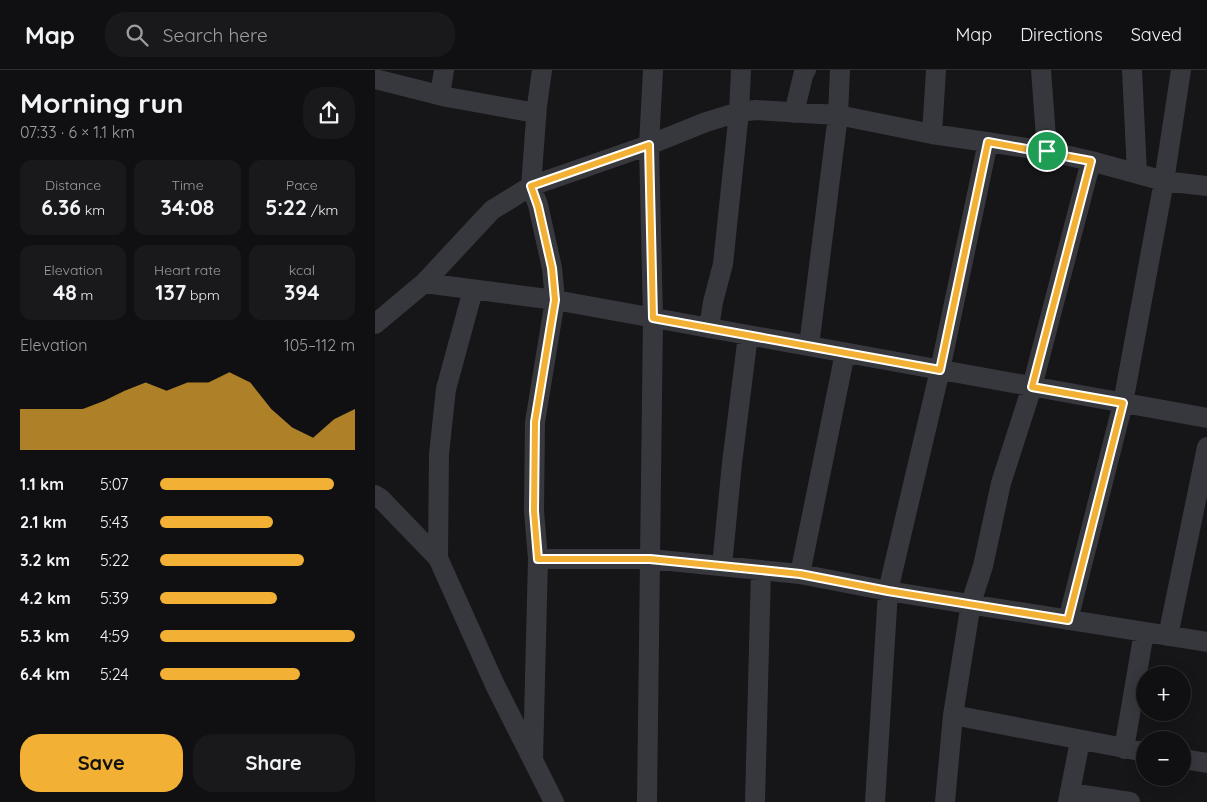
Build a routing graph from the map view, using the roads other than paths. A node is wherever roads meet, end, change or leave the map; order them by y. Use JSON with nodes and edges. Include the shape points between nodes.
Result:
{"nodes":[{"id":1,"x":444,"y":70,"type":"edge"},
{"id":2,"x":542,"y":70,"type":"edge"},
{"id":3,"x":653,"y":70,"type":"edge"},
{"id":4,"x":741,"y":70,"type":"edge"},
{"id":5,"x":806,"y":70,"type":"edge"},
{"id":6,"x":840,"y":70,"type":"edge"},
{"id":7,"x":936,"y":70,"type":"edge"},
{"id":8,"x":1041,"y":70,"type":"edge"},
{"id":9,"x":1132,"y":70,"type":"edge"},
{"id":10,"x":1181,"y":70,"type":"edge"},
{"id":11,"x":375,"y":79,"type":"edge"},
{"id":12,"x":440,"y":95,"type":"junction"},
{"id":13,"x":739,"y":112,"type":"junction"},
{"id":14,"x":536,"y":113,"type":"junction"},
{"id":15,"x":794,"y":113,"type":"junction"},
{"id":16,"x":837,"y":115,"type":"junction"},
{"id":17,"x":932,"y":134,"type":"junction"},
{"id":18,"x":988,"y":142,"type":"junction"},
{"id":19,"x":649,"y":145,"type":"junction"},
{"id":20,"x":1047,"y":151,"type":"junction"},
{"id":21,"x":1091,"y":161,"type":"junction"},
{"id":22,"x":1137,"y":174,"type":"junction"},
{"id":23,"x":1164,"y":181,"type":"junction"},
{"id":24,"x":531,"y":186,"type":"junction"},
{"id":25,"x":1207,"y":186,"type":"edge"},
{"id":26,"x":424,"y":283,"type":"junction"},
{"id":27,"x":473,"y":290,"type":"junction"},
{"id":28,"x":555,"y":300,"type":"junction"},
{"id":29,"x":653,"y":318,"type":"junction"},
{"id":30,"x":375,"y":324,"type":"edge"},
{"id":31,"x":709,"y":328,"type":"junction"},
{"id":32,"x":748,"y":335,"type":"junction"},
{"id":33,"x":809,"y":346,"type":"junction"},
{"id":34,"x":845,"y":353,"type":"junction"},
{"id":35,"x":940,"y":370,"type":"junction"},
{"id":36,"x":1032,"y":387,"type":"junction"},
{"id":37,"x":1123,"y":403,"type":"junction"},
{"id":38,"x":1207,"y":418,"type":"edge"},
{"id":39,"x":1207,"y":447,"type":"edge"},
{"id":40,"x":375,"y":495,"type":"edge"},
{"id":41,"x":438,"y":558,"type":"junction"},
{"id":42,"x":538,"y":559,"type":"junction"},
{"id":43,"x":650,"y":559,"type":"junction"},
{"id":44,"x":723,"y":566,"type":"junction"},
{"id":45,"x":761,"y":570,"type":"junction"},
{"id":46,"x":800,"y":574,"type":"junction"},
{"id":47,"x":888,"y":591,"type":"junction"},
{"id":48,"x":971,"y":603,"type":"junction"},
{"id":49,"x":1068,"y":620,"type":"junction"},
{"id":50,"x":1144,"y":632,"type":"junction"},
{"id":51,"x":1168,"y":636,"type":"junction"},
{"id":52,"x":1207,"y":642,"type":"edge"},
{"id":53,"x":953,"y":715,"type":"junction"},
{"id":54,"x":1079,"y":741,"type":"junction"},
{"id":55,"x":1124,"y":749,"type":"junction"},
{"id":56,"x":1136,"y":751,"type":"edge"},
{"id":57,"x":533,"y":760,"type":"junction"},
{"id":58,"x":1191,"y":760,"type":"edge"},
{"id":59,"x":1207,"y":763,"type":"edge"},
{"id":60,"x":1069,"y":797,"type":"edge"},
{"id":61,"x":554,"y":802,"type":"edge"},
{"id":62,"x":647,"y":802,"type":"edge"},
{"id":63,"x":755,"y":802,"type":"edge"},
{"id":64,"x":875,"y":802,"type":"edge"},
{"id":65,"x":945,"y":802,"type":"edge"},
{"id":66,"x":1130,"y":802,"type":"edge"}],
"edges":[{"from":1,"to":12,"type":"street"},
{"from":2,"to":14,"type":"street"},
{"from":3,"to":19,"type":"street"},
{"from":4,"to":13,"type":"street"},
{"from":5,"to":15,"type":"street"},
{"from":6,"to":16,"type":"street"},
{"from":7,"to":17,"type":"street"},
{"from":8,"to":20,"type":"street"},
{"from":9,"to":22,"type":"street"},
{"from":10,"to":23,"type":"street"},
{"from":11,"to":12,"type":"street"},
{"from":12,"to":14,"type":"street"},
{"from":13,"to":15,"type":"street"},
{"from":13,"to":19,"type":"street"},
{"from":13,"to":31,"type":"street","via":[[723,264]]},
{"from":14,"to":24,"type":"street"},
{"from":15,"to":16,"type":"street"},
{"from":16,"to":17,"type":"street"},
{"from":16,"to":33,"type":"street"},
{"from":17,"to":18,"type":"street"},
{"from":18,"to":20,"type":"street"},
{"from":18,"to":35,"type":"street"},
{"from":19,"to":24,"type":"street"},
{"from":19,"to":29,"type":"street"},
{"from":20,"to":21,"type":"street"},
{"from":21,"to":22,"type":"street"},
{"from":21,"to":36,"type":"street"},
{"from":22,"to":23,"type":"street"},
{"from":23,"to":25,"type":"street"},
{"from":23,"to":37,"type":"street"},
{"from":24,"to":26,"type":"street","via":[[492,210]]},
{"from":24,"to":28,"type":"street","via":[[552,268]]},
{"from":26,"to":27,"type":"street"},
{"from":26,"to":30,"type":"street"},
{"from":27,"to":28,"type":"street"},
{"from":27,"to":41,"type":"street","via":[[447,389],[439,454]]},
{"from":28,"to":29,"type":"street"},
{"from":28,"to":42,"type":"street","via":[[535,422],[534,511]]},
{"from":29,"to":31,"type":"street"},
{"from":29,"to":43,"type":"street"},
{"from":31,"to":32,"type":"street"},
{"from":32,"to":33,"type":"street"},
{"from":32,"to":44,"type":"street"},
{"from":33,"to":34,"type":"street"},
{"from":34,"to":35,"type":"street"},
{"from":34,"to":46,"type":"street"},
{"from":35,"to":36,"type":"street"},
{"from":35,"to":47,"type":"street"},
{"from":36,"to":37,"type":"street"},
{"from":36,"to":48,"type":"street","via":[[1001,484],[983,566]]},
{"from":37,"to":38,"type":"street"},
{"from":37,"to":49,"type":"street"},
{"from":39,"to":51,"type":"street"},
{"from":40,"to":41,"type":"street"},
{"from":41,"to":57,"type":"street"},
{"from":42,"to":43,"type":"street"},
{"from":42,"to":57,"type":"street"},
{"from":43,"to":44,"type":"street"},
{"from":43,"to":62,"type":"street"},
{"from":44,"to":45,"type":"street"},
{"from":45,"to":46,"type":"street"},
{"from":45,"to":63,"type":"street"},
{"from":46,"to":47,"type":"street"},
{"from":47,"to":48,"type":"street"},
{"from":47,"to":64,"type":"street"},
{"from":48,"to":49,"type":"street"},
{"from":48,"to":53,"type":"street"},
{"from":49,"to":50,"type":"street"},
{"from":50,"to":51,"type":"street"},
{"from":50,"to":55,"type":"street"},
{"from":51,"to":52,"type":"street"},
{"from":53,"to":54,"type":"street"},
{"from":53,"to":65,"type":"street"},
{"from":54,"to":55,"type":"street"},
{"from":54,"to":60,"type":"street"},
{"from":55,"to":56,"type":"street"},
{"from":57,"to":61,"type":"street"},
{"from":58,"to":59,"type":"street"},
{"from":60,"to":66,"type":"street"}]}
